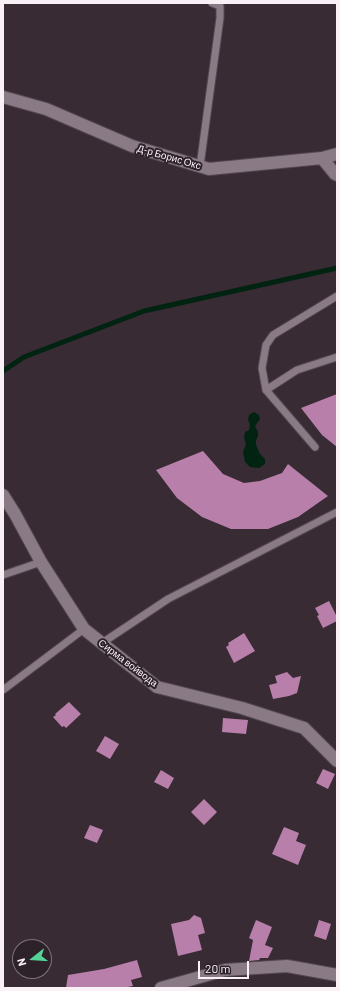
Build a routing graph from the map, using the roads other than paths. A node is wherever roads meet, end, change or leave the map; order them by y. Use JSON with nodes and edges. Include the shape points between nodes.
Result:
{"nodes":[{"id":1,"x":212,"y":3,"type":"edge"},
{"id":2,"x":3,"y":97,"type":"edge"},
{"id":3,"x":337,"y":154,"type":"edge"},
{"id":4,"x":322,"y":158,"type":"junction"},
{"id":5,"x":200,"y":166,"type":"junction"},
{"id":6,"x":337,"y":174,"type":"edge"},
{"id":7,"x":337,"y":296,"type":"edge"},
{"id":8,"x":337,"y":357,"type":"edge"},
{"id":9,"x":266,"y":390,"type":"junction"},
{"id":10,"x":315,"y":447,"type":"dead end"},
{"id":11,"x":3,"y":495,"type":"edge"},
{"id":12,"x":337,"y":512,"type":"edge"},
{"id":13,"x":41,"y":562,"type":"junction"},
{"id":14,"x":3,"y":575,"type":"edge"},
{"id":15,"x":84,"y":629,"type":"junction"},
{"id":16,"x":102,"y":644,"type":"junction"},
{"id":17,"x":3,"y":690,"type":"edge"},
{"id":18,"x":337,"y":760,"type":"edge"},
{"id":19,"x":337,"y":975,"type":"edge"},
{"id":20,"x":161,"y":988,"type":"edge"}],
"edges":[{"from":1,"to":5,"type":"lane","via":[[220,6],[220,18]]},
{"from":2,"to":5,"type":"street","name":"Д-р Борис Окс","via":[[46,109],[132,146]]},
{"from":3,"to":4,"type":"street","name":"Д-р Борис Окс"},
{"from":4,"to":5,"type":"street","name":"Д-р Борис Окс","via":[[209,169]]},
{"from":4,"to":6,"type":"street"},
{"from":7,"to":9,"type":"lane","via":[[272,335],[266,345],[262,368]]},
{"from":8,"to":9,"type":"lane","via":[[297,370]]},
{"from":9,"to":10,"type":"lane"},
{"from":11,"to":13,"type":"street","name":"Сирма войвода"},
{"from":12,"to":16,"type":"lane","via":[[168,599]]},
{"from":13,"to":14,"type":"lane"},
{"from":13,"to":15,"type":"street","name":"Сирма войвода"},
{"from":15,"to":16,"type":"street","name":"Сирма войвода"},
{"from":15,"to":17,"type":"lane"},
{"from":16,"to":18,"type":"street","name":"Сирма войвода","via":[[157,687],[242,708],[304,728]]},
{"from":19,"to":20,"type":"street","via":[[287,966],[233,969]]}]}
